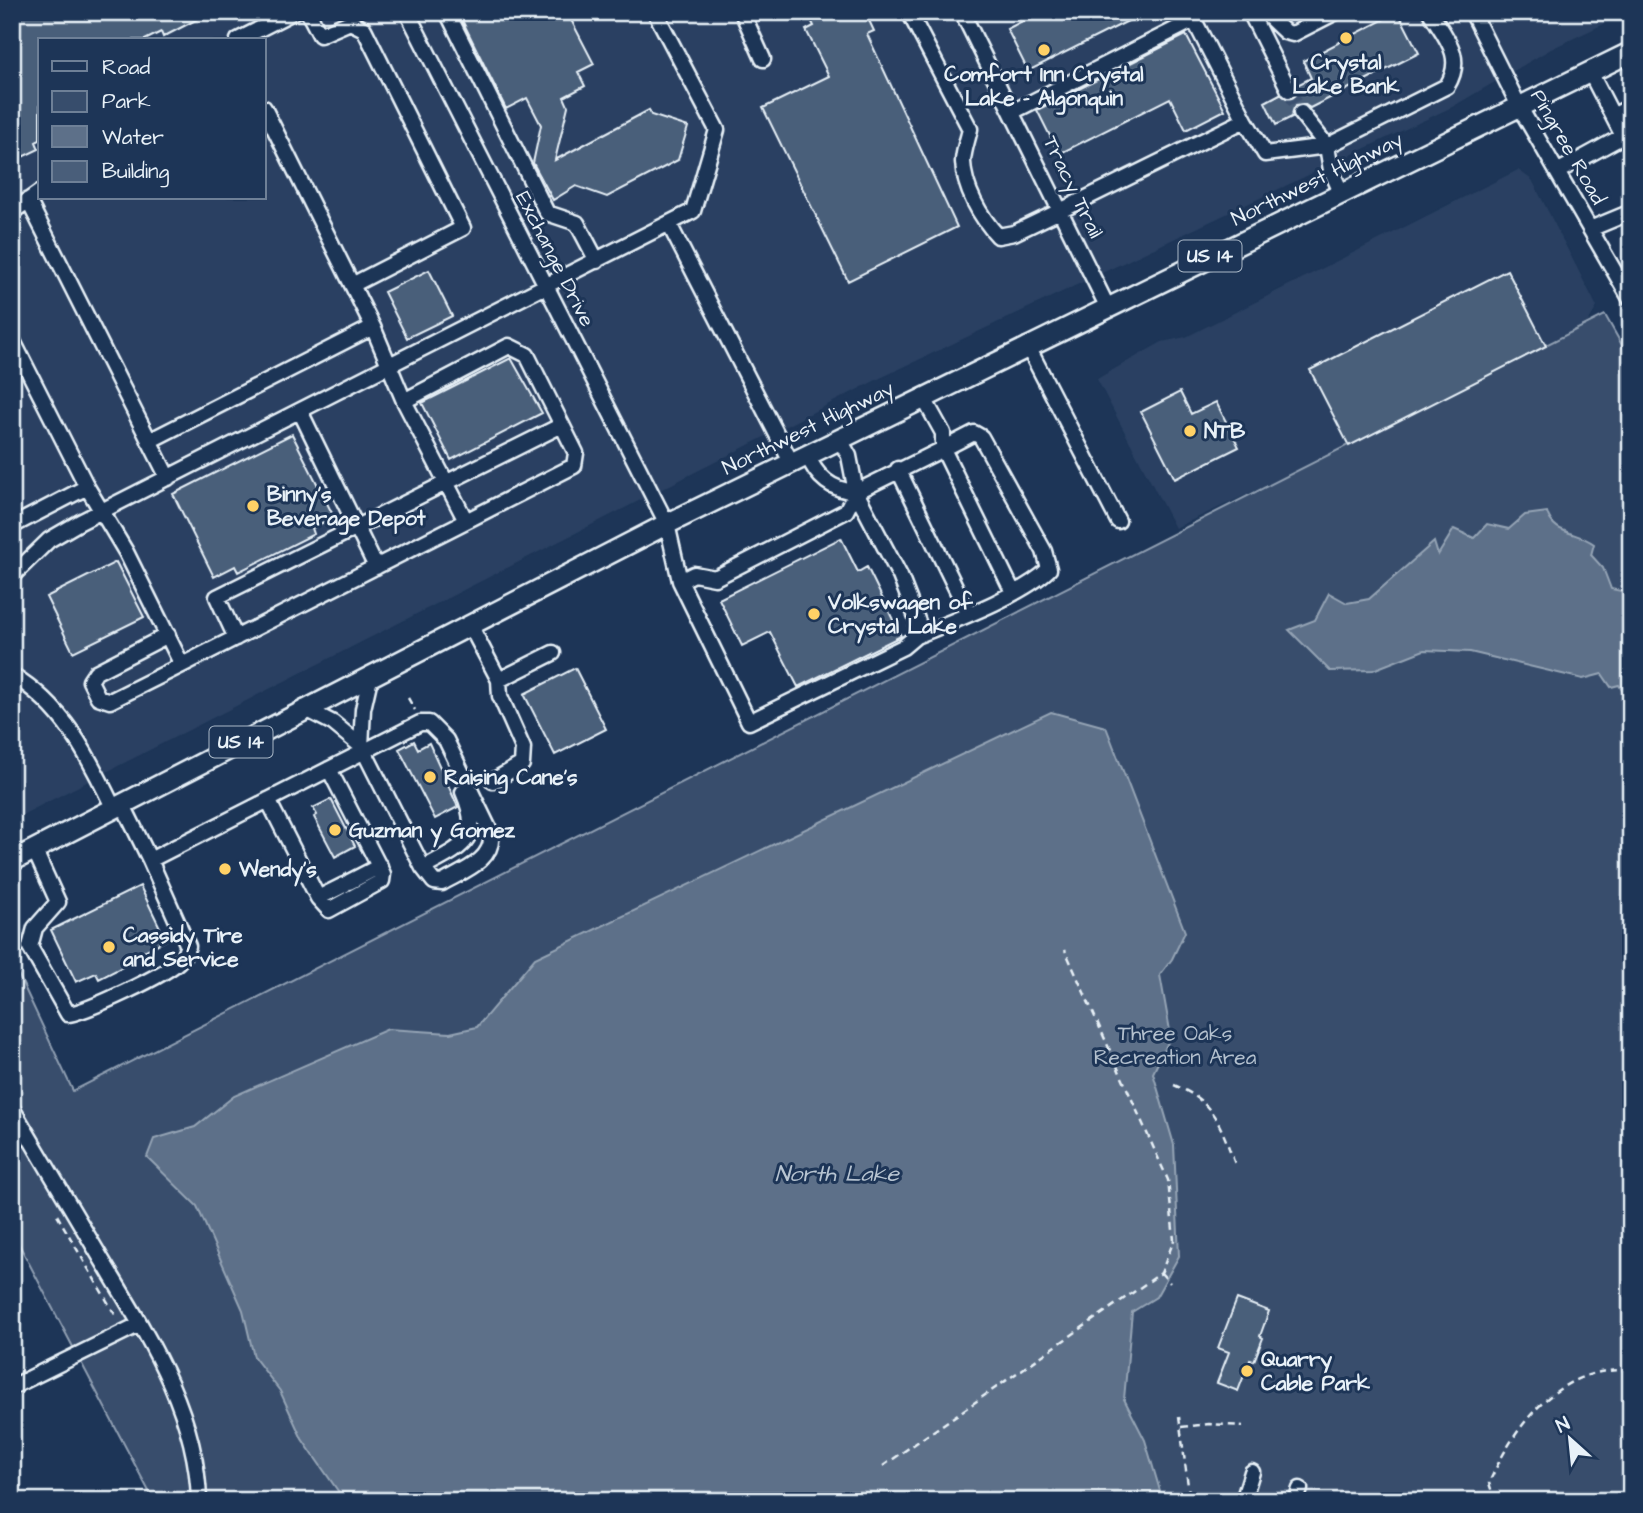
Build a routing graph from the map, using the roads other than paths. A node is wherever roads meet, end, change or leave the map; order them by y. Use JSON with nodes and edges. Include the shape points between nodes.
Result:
{"nodes":[{"id":1,"x":293,"y":12,"type":"edge"},
{"id":2,"x":308,"y":12,"type":"edge"},
{"id":3,"x":407,"y":12,"type":"edge"},
{"id":4,"x":447,"y":12,"type":"edge"},
{"id":5,"x":655,"y":12,"type":"edge"},
{"id":6,"x":743,"y":12,"type":"edge"},
{"id":7,"x":909,"y":12,"type":"edge"},
{"id":8,"x":961,"y":12,"type":"edge"},
{"id":9,"x":1250,"y":12,"type":"edge"},
{"id":10,"x":1264,"y":12,"type":"edge"},
{"id":11,"x":1336,"y":12,"type":"edge"},
{"id":12,"x":1430,"y":12,"type":"edge"},
{"id":13,"x":1472,"y":12,"type":"edge"},
{"id":14,"x":242,"y":38,"type":"edge"},
{"id":15,"x":1631,"y":51,"type":"edge"},
{"id":16,"x":764,"y":59,"type":"dead end"},
{"id":17,"x":1590,"y":72,"type":"junction"},
{"id":18,"x":1289,"y":90,"type":"tunnel mouth"},
{"id":19,"x":1519,"y":106,"type":"junction"},
{"id":20,"x":1631,"y":106,"type":"edge"},
{"id":21,"x":266,"y":112,"type":"edge"},
{"id":22,"x":1012,"y":112,"type":"junction"},
{"id":23,"x":1301,"y":113,"type":"tunnel mouth"},
{"id":24,"x":1612,"y":116,"type":"junction"},
{"id":25,"x":1245,"y":120,"type":"junction"},
{"id":26,"x":1327,"y":146,"type":"junction"},
{"id":27,"x":1557,"y":172,"type":"junction"},
{"id":28,"x":1341,"y":192,"type":"junction"},
{"id":29,"x":34,"y":196,"type":"edge"},
{"id":30,"x":1062,"y":210,"type":"junction"},
{"id":31,"x":12,"y":212,"type":"edge"},
{"id":32,"x":1631,"y":212,"type":"edge"},
{"id":33,"x":668,"y":224,"type":"junction"},
{"id":34,"x":1590,"y":229,"type":"junction"},
{"id":35,"x":597,"y":261,"type":"junction"},
{"id":36,"x":352,"y":285,"type":"junction"},
{"id":37,"x":546,"y":287,"type":"junction"},
{"id":38,"x":1631,"y":300,"type":"edge"},
{"id":39,"x":1107,"y":306,"type":"junction"},
{"id":40,"x":373,"y":327,"type":"junction"},
{"id":41,"x":12,"y":339,"type":"edge"},
{"id":42,"x":1027,"y":345,"type":"junction"},
{"id":43,"x":390,"y":365,"type":"junction"},
{"id":44,"x":923,"y":397,"type":"junction"},
{"id":45,"x":404,"y":401,"type":"junction"},
{"id":46,"x":300,"y":411,"type":"junction"},
{"id":47,"x":562,"y":425,"type":"junction"},
{"id":48,"x":839,"y":438,"type":"junction"},
{"id":49,"x":149,"y":441,"type":"junction"},
{"id":50,"x":943,"y":449,"type":"junction"},
{"id":51,"x":799,"y":458,"type":"junction"},
{"id":52,"x":898,"y":469,"type":"junction"},
{"id":53,"x":168,"y":478,"type":"junction"},
{"id":54,"x":447,"y":483,"type":"junction"},
{"id":55,"x":88,"y":487,"type":"junction"},
{"id":56,"x":856,"y":492,"type":"junction"},
{"id":57,"x":100,"y":512,"type":"junction"},
{"id":58,"x":466,"y":521,"type":"junction"},
{"id":59,"x":1118,"y":522,"type":"dead end"},
{"id":60,"x":667,"y":524,"type":"junction"},
{"id":61,"x":12,"y":526,"type":"edge"},
{"id":62,"x":357,"y":527,"type":"junction"},
{"id":63,"x":376,"y":567,"type":"junction"},
{"id":64,"x":12,"y":576,"type":"edge"},
{"id":65,"x":680,"y":581,"type":"junction"},
{"id":66,"x":1013,"y":592,"type":"junction"},
{"id":67,"x":968,"y":613,"type":"junction"},
{"id":68,"x":470,"y":625,"type":"junction"},
{"id":69,"x":168,"y":635,"type":"junction"},
{"id":70,"x":916,"y":636,"type":"junction"},
{"id":71,"x":236,"y":638,"type":"junction"},
{"id":72,"x":554,"y":653,"type":"dead end"},
{"id":73,"x":182,"y":665,"type":"junction"},
{"id":74,"x":371,"y":674,"type":"junction"},
{"id":75,"x":12,"y":675,"type":"edge"},
{"id":76,"x":499,"y":680,"type":"junction"},
{"id":77,"x":304,"y":708,"type":"junction"},
{"id":78,"x":437,"y":727,"type":"junction"},
{"id":79,"x":362,"y":749,"type":"junction"},
{"id":80,"x":330,"y":769,"type":"junction"},
{"id":81,"x":493,"y":781,"type":"dead end"},
{"id":82,"x":268,"y":800,"type":"junction"},
{"id":83,"x":118,"y":805,"type":"junction"},
{"id":84,"x":34,"y":849,"type":"junction"},
{"id":85,"x":150,"y":860,"type":"junction"},
{"id":86,"x":12,"y":861,"type":"edge"},
{"id":87,"x":380,"y":866,"type":"junction"},
{"id":88,"x":423,"y":867,"type":"junction"},
{"id":89,"x":318,"y":898,"type":"junction"},
{"id":90,"x":12,"y":1108,"type":"edge"},
{"id":91,"x":140,"y":1324,"type":"junction"},
{"id":92,"x":12,"y":1387,"type":"edge"},
{"id":93,"x":1252,"y":1472,"type":"dead end"},
{"id":94,"x":199,"y":1501,"type":"edge"},
{"id":95,"x":1243,"y":1501,"type":"edge"}],
"edges":[{"from":1,"to":14,"type":"street"},
{"from":2,"to":36,"type":"street","via":[[320,35],[350,22],[364,29],[463,228]]},
{"from":3,"to":37,"type":"street","name":"Exchange Drive"},
{"from":4,"to":35,"type":"street","via":[[547,213],[577,223]]},
{"from":5,"to":33,"type":"street","via":[[717,130],[693,211]]},
{"from":6,"to":16,"type":"street"},
{"from":7,"to":30,"type":"street","via":[[970,129],[963,162],[984,221],[998,236]]},
{"from":8,"to":22,"type":"street","name":"Tracy Trail"},
{"from":9,"to":18,"type":"street"},
{"from":10,"to":11,"type":"street","via":[[1293,34]]},
{"from":12,"to":26,"type":"street","via":[[1455,59],[1456,72],[1447,86]]},
{"from":13,"to":19,"type":"street","name":"Pingree Road"},
{"from":15,"to":17,"type":"main road","name":"Northwest Highway","number":"US 14"},
{"from":17,"to":19,"type":"main road","name":"Northwest Highway","number":"US 14"},
{"from":17,"to":24,"type":"street"},
{"from":19,"to":27,"type":"street","name":"Pingree Road"},
{"from":19,"to":28,"type":"main road","name":"Northwest Highway","number":"US 14"},
{"from":20,"to":24,"type":"street"},
{"from":21,"to":36,"type":"street"},
{"from":22,"to":25,"type":"street","via":[[1194,20]]},
{"from":22,"to":30,"type":"street","name":"Tracy Trail"},
{"from":23,"to":26,"type":"street"},
{"from":24,"to":27,"type":"street","via":[[1623,136]]},
{"from":25,"to":26,"type":"street","via":[[1265,155]]},
{"from":25,"to":30,"type":"street"},
{"from":26,"to":28,"type":"street"},
{"from":27,"to":34,"type":"street","name":"Pingree Road"},
{"from":28,"to":39,"type":"main road","name":"Northwest Highway","number":"US 14"},
{"from":29,"to":31,"type":"street"},
{"from":29,"to":49,"type":"street"},
{"from":30,"to":39,"type":"street","name":"Tracy Trail"},
{"from":32,"to":34,"type":"street"},
{"from":33,"to":35,"type":"street"},
{"from":33,"to":51,"type":"street"},
{"from":34,"to":38,"type":"street","name":"Pingree Road"},
{"from":35,"to":37,"type":"street"},
{"from":36,"to":40,"type":"street"},
{"from":37,"to":43,"type":"street"},
{"from":37,"to":60,"type":"street","name":"Exchange Drive"},
{"from":39,"to":42,"type":"main road","name":"Northwest Highway","number":"US 14"},
{"from":40,"to":43,"type":"street"},
{"from":40,"to":49,"type":"street"},
{"from":41,"to":55,"type":"street"},
{"from":42,"to":44,"type":"main road","name":"Northwest Highway","number":"US 14"},
{"from":42,"to":59,"type":"street"},
{"from":43,"to":45,"type":"street"},
{"from":43,"to":46,"type":"street"},
{"from":44,"to":48,"type":"main road","name":"Northwest Highway","number":"US 14"},
{"from":44,"to":50,"type":"street","via":[[943,433]]},
{"from":45,"to":47,"type":"street","via":[[509,346],[527,355]]},
{"from":45,"to":54,"type":"street"},
{"from":46,"to":53,"type":"street"},
{"from":46,"to":62,"type":"street"},
{"from":47,"to":54,"type":"street"},
{"from":47,"to":58,"type":"street","via":[[576,453],[574,466]]},
{"from":48,"to":51,"type":"main road","name":"Northwest Highway","number":"US 14"},
{"from":48,"to":56,"type":"street","via":[[849,456]]},
{"from":49,"to":53,"type":"street"},
{"from":50,"to":52,"type":"street"},
{"from":50,"to":66,"type":"street"},
{"from":50,"to":66,"type":"street","via":[[974,433],[981,437],[1044,551],[1049,569]]},
{"from":51,"to":56,"type":"street","via":[[841,491]]},
{"from":51,"to":60,"type":"main road","name":"Northwest Highway","number":"US 14"},
{"from":52,"to":56,"type":"street"},
{"from":52,"to":67,"type":"street"},
{"from":53,"to":57,"type":"street"},
{"from":54,"to":58,"type":"street"},
{"from":54,"to":62,"type":"street"},
{"from":55,"to":57,"type":"street"},
{"from":55,"to":61,"type":"street"},
{"from":56,"to":65,"type":"street","via":[[846,511],[715,578],[694,574]]},
{"from":56,"to":70,"type":"street","via":[[900,576],[918,622]]},
{"from":57,"to":64,"type":"street","via":[[50,540]]},
{"from":57,"to":69,"type":"street"},
{"from":58,"to":63,"type":"street"},
{"from":60,"to":65,"type":"street","name":"Exchange Drive"},
{"from":60,"to":68,"type":"main road","name":"Northwest Highway","number":"US 14"},
{"from":62,"to":63,"type":"street"},
{"from":62,"to":71,"type":"street","via":[[217,597]]},
{"from":63,"to":71,"type":"street"},
{"from":65,"to":70,"type":"street","name":"Exchange Drive","via":[[750,722],[903,647]]},
{"from":66,"to":67,"type":"street"},
{"from":67,"to":70,"type":"street"},
{"from":68,"to":74,"type":"main road","name":"Northwest Highway","number":"US 14"},
{"from":68,"to":76,"type":"street"},
{"from":69,"to":73,"type":"street"},
{"from":69,"to":73,"type":"street","via":[[96,672],[90,681],[98,697],[110,701]]},
{"from":71,"to":73,"type":"street"},
{"from":72,"to":76,"type":"street"},
{"from":74,"to":77,"type":"main road","name":"Northwest Highway","number":"US 14"},
{"from":74,"to":79,"type":"street","via":[[363,709]]},
{"from":75,"to":83,"type":"street","via":[[30,685],[67,723]]},
{"from":76,"to":81,"type":"street","via":[[500,696],[524,757],[522,764]]},
{"from":77,"to":79,"type":"street","via":[[333,723]]},
{"from":77,"to":83,"type":"main road","name":"Northwest Highway","number":"US 14"},
{"from":78,"to":79,"type":"street","via":[[420,723]]},
{"from":78,"to":88,"type":"street","via":[[435,738],[461,787],[472,822],[467,841]]},
{"from":78,"to":88,"type":"street","via":[[480,808],[493,844],[475,864],[442,883],[434,882]]},
{"from":79,"to":80,"type":"street"},
{"from":79,"to":88,"type":"street"},
{"from":80,"to":82,"type":"street"},
{"from":80,"to":87,"type":"street"},
{"from":82,"to":85,"type":"street"},
{"from":82,"to":89,"type":"street"},
{"from":83,"to":84,"type":"main road","name":"Northwest Highway","number":"US 14"},
{"from":83,"to":85,"type":"street"},
{"from":84,"to":85,"type":"street","via":[[58,902],[35,928],[30,947],[68,1014],[105,1003],[180,961],[188,946]]},
{"from":84,"to":86,"type":"main road","name":"Northwest Highway","number":"US 14"},
{"from":87,"to":89,"type":"street"},
{"from":87,"to":89,"type":"street","via":[[382,881],[329,910]]},
{"from":90,"to":91,"type":"street"},
{"from":91,"to":92,"type":"street"},
{"from":91,"to":94,"type":"street","via":[[177,1392]]},
{"from":93,"to":95,"type":"street"}]}
